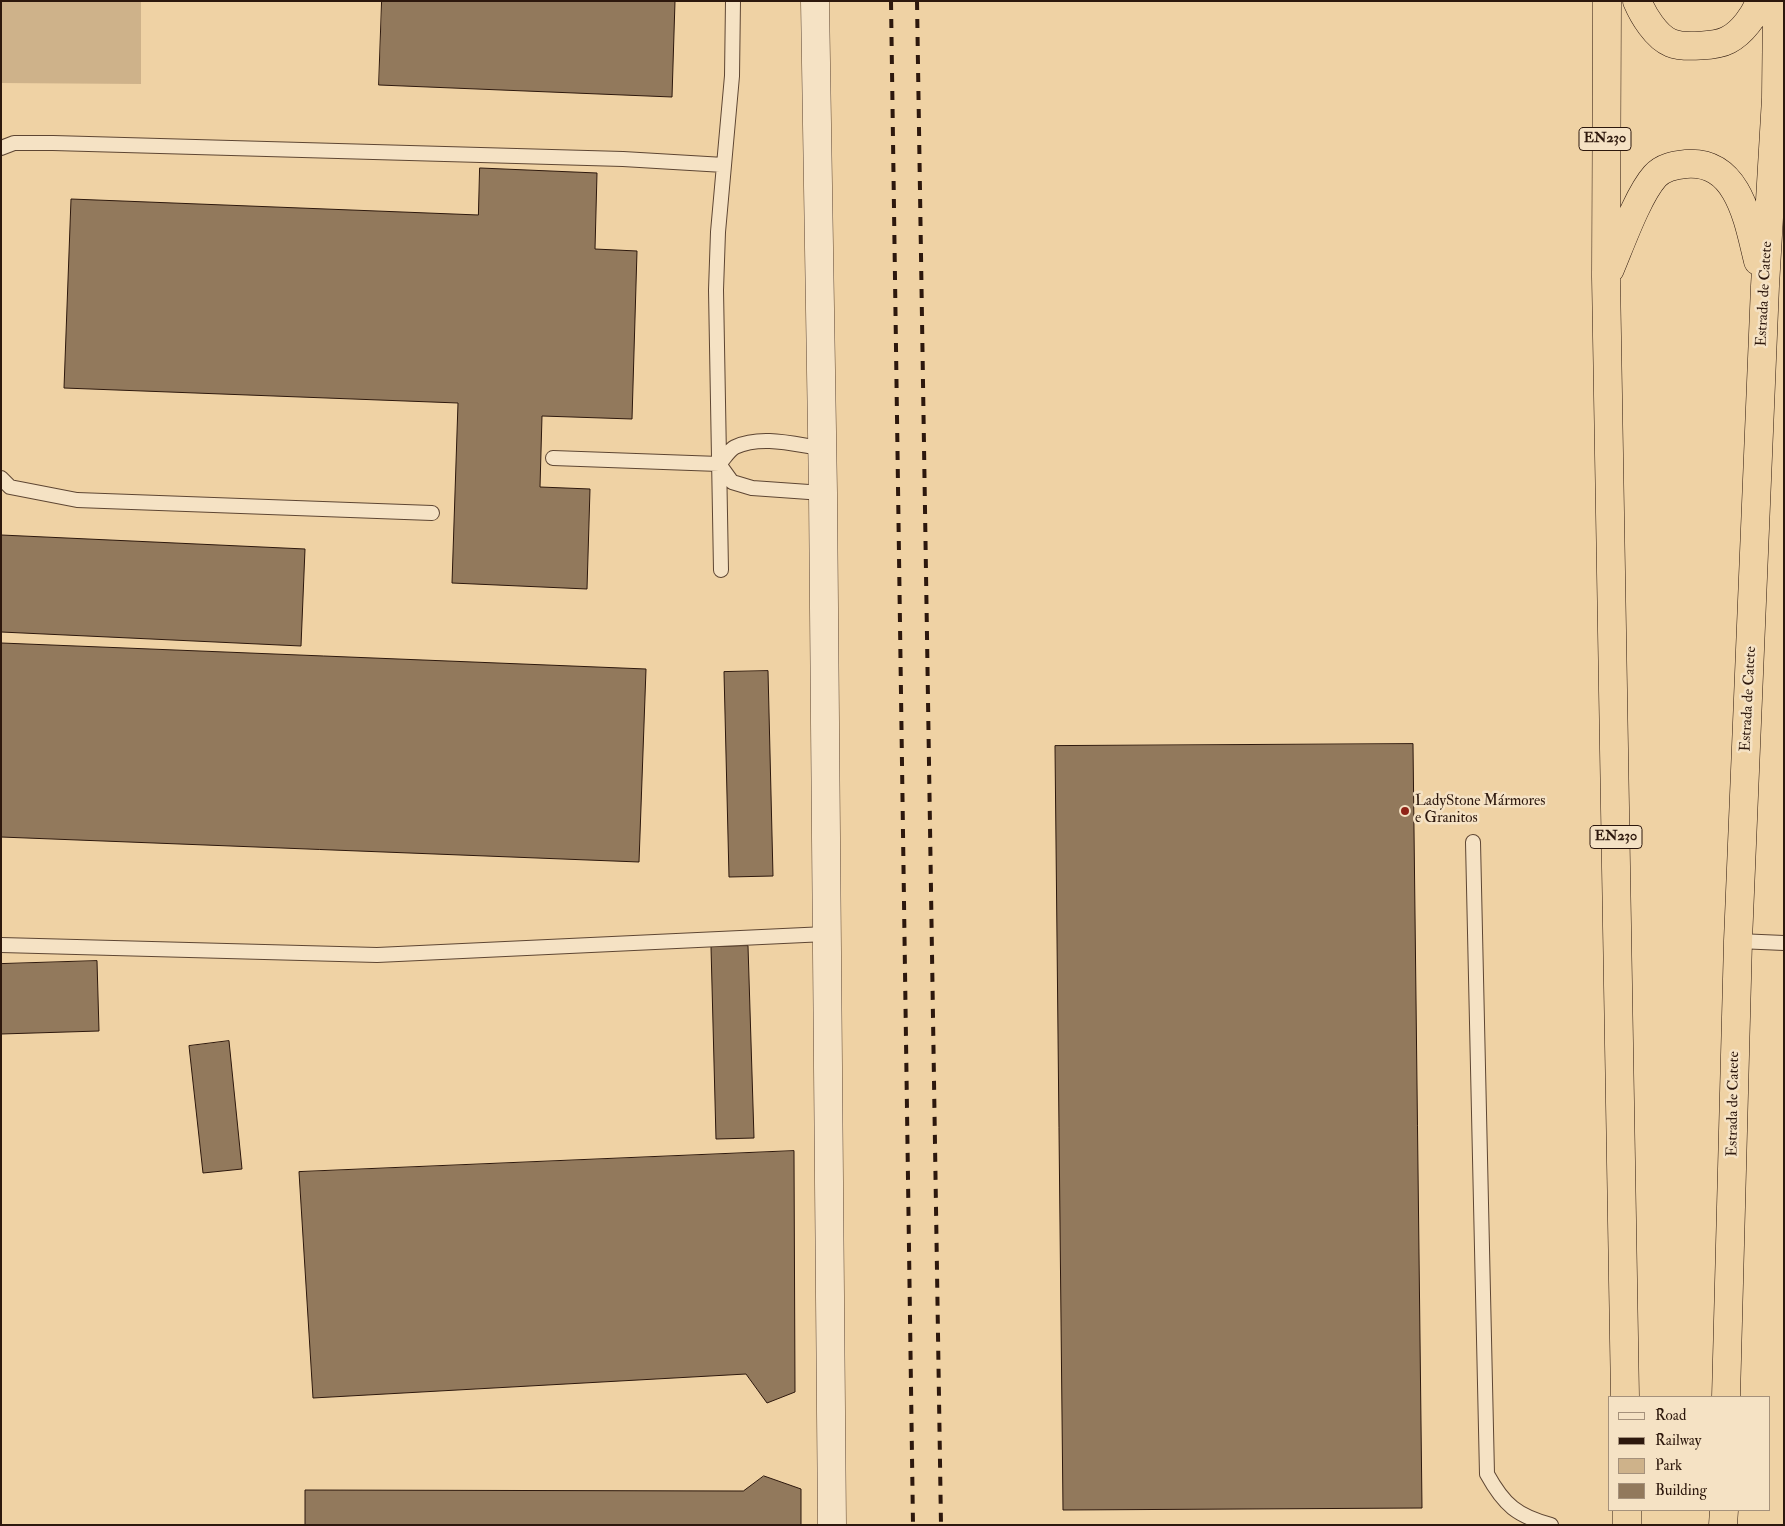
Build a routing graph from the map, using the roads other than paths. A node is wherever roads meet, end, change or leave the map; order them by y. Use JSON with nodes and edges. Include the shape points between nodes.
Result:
{"nodes":[{"id":1,"x":733,"y":1,"type":"edge"},
{"id":2,"x":816,"y":1,"type":"edge"},
{"id":3,"x":1607,"y":1,"type":"edge"},
{"id":4,"x":1637,"y":1,"type":"edge"},
{"id":5,"x":1760,"y":1,"type":"edge"},
{"id":6,"x":1777,"y":1,"type":"edge"},
{"id":7,"x":1,"y":148,"type":"edge"},
{"id":8,"x":724,"y":165,"type":"junction"},
{"id":9,"x":1606,"y":277,"type":"junction"},
{"id":10,"x":1765,"y":286,"type":"junction"},
{"id":11,"x":820,"y":448,"type":"junction"},
{"id":12,"x":553,"y":458,"type":"dead end"},
{"id":13,"x":719,"y":464,"type":"junction"},
{"id":14,"x":1,"y":478,"type":"edge"},
{"id":15,"x":823,"y":493,"type":"junction"},
{"id":16,"x":432,"y":514,"type":"dead end"},
{"id":17,"x":720,"y":570,"type":"dead end"},
{"id":18,"x":1473,"y":842,"type":"dead end"},
{"id":19,"x":826,"y":934,"type":"junction"},
{"id":20,"x":1738,"y":941,"type":"junction"},
{"id":21,"x":1784,"y":943,"type":"edge"},
{"id":22,"x":1,"y":945,"type":"edge"},
{"id":23,"x":1625,"y":1396,"type":"edge"},
{"id":24,"x":1726,"y":1396,"type":"edge"},
{"id":25,"x":1627,"y":1511,"type":"edge"},
{"id":26,"x":1724,"y":1511,"type":"edge"},
{"id":27,"x":832,"y":1525,"type":"edge"},
{"id":28,"x":1551,"y":1525,"type":"edge"},
{"id":29,"x":1627,"y":1525,"type":"edge"},
{"id":30,"x":1723,"y":1525,"type":"edge"}],
"edges":[{"from":1,"to":8,"type":"lane","via":[[732,76]]},
{"from":2,"to":11,"type":"street"},
{"from":3,"to":9,"type":"highway","number":"EN230"},
{"from":4,"to":5,"type":"highway","via":[[1654,29],[1670,43],[1687,46],[1728,40],[1743,28]]},
{"from":6,"to":10,"type":"highway","name":"Estrada de Catete","via":[[1776,98]]},
{"from":7,"to":8,"type":"lane","via":[[14,143],[52,143],[622,159]]},
{"from":8,"to":13,"type":"lane","via":[[716,290]]},
{"from":9,"to":10,"type":"highway","via":[[1644,189],[1656,174],[1671,165],[1689,164],[1710,166],[1726,177],[1737,192],[1746,210]]},
{"from":9,"to":23,"type":"highway","number":"EN230"},
{"from":10,"to":20,"type":"highway","name":"Estrada de Catete"},
{"from":11,"to":13,"type":"lane","via":[[751,442],[733,448]]},
{"from":11,"to":15,"type":"street"},
{"from":12,"to":13,"type":"lane"},
{"from":13,"to":15,"type":"lane","via":[[732,482],[752,488]]},
{"from":13,"to":17,"type":"lane"},
{"from":14,"to":16,"type":"lane","via":[[10,487],[77,500]]},
{"from":15,"to":19,"type":"street"},
{"from":18,"to":28,"type":"lane","via":[[1487,1474],[1500,1497],[1515,1511]]},
{"from":19,"to":22,"type":"lane","via":[[378,955]]},
{"from":19,"to":27,"type":"street"},
{"from":20,"to":21,"type":"lane"},
{"from":20,"to":24,"type":"highway","name":"Estrada de Catete"},
{"from":25,"to":29,"type":"highway"},
{"from":26,"to":30,"type":"highway"}]}
